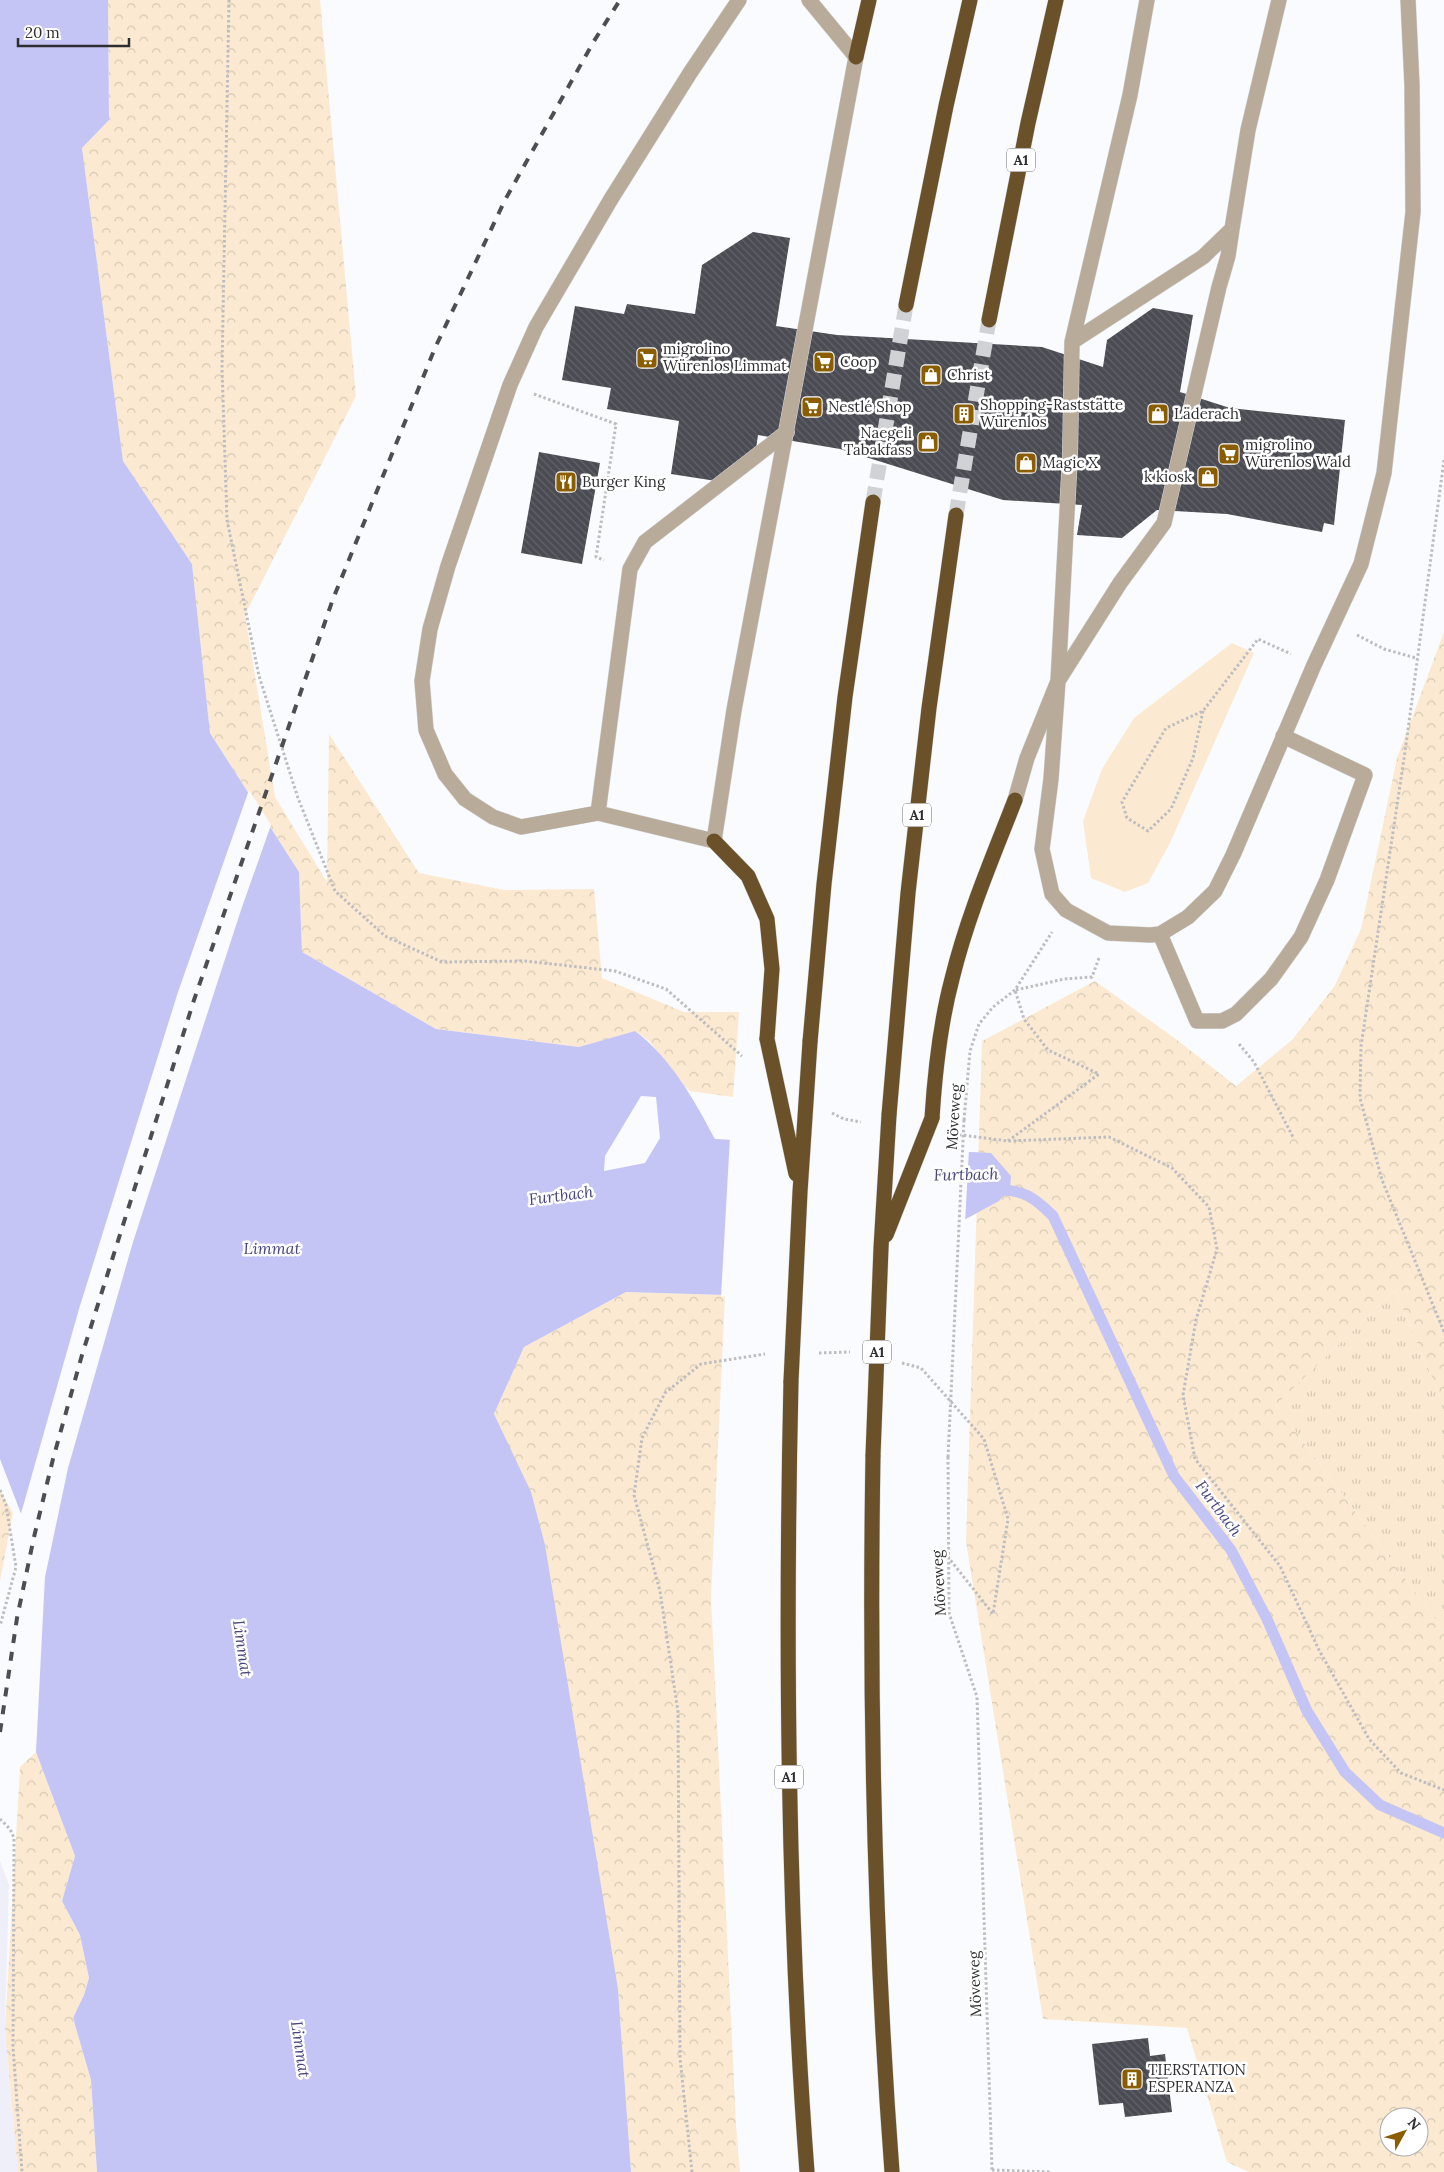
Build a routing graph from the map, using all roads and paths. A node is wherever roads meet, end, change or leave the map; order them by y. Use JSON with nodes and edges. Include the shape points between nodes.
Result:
{"nodes":[{"id":1,"x":229,"y":0,"type":"edge"},
{"id":2,"x":739,"y":0,"type":"edge"},
{"id":3,"x":809,"y":0,"type":"edge"},
{"id":4,"x":869,"y":0,"type":"edge"},
{"id":5,"x":970,"y":0,"type":"edge"},
{"id":6,"x":1056,"y":0,"type":"edge"},
{"id":7,"x":1147,"y":0,"type":"edge"},
{"id":8,"x":1279,"y":0,"type":"edge"},
{"id":9,"x":1408,"y":0,"type":"edge"},
{"id":10,"x":856,"y":57,"type":"junction"},
{"id":11,"x":1232,"y":229,"type":"junction"},
{"id":12,"x":906,"y":305,"type":"tunnel mouth"},
{"id":13,"x":989,"y":320,"type":"tunnel mouth"},
{"id":14,"x":1072,"y":342,"type":"junction"},
{"id":15,"x":510,"y":386,"type":"junction"},
{"id":16,"x":787,"y":432,"type":"junction"},
{"id":17,"x":1444,"y":460,"type":"edge"},
{"id":18,"x":873,"y":502,"type":"tunnel mouth"},
{"id":19,"x":956,"y":515,"type":"tunnel mouth"},
{"id":20,"x":630,"y":569,"type":"junction"},
{"id":21,"x":1332,"y":623,"type":"junction"},
{"id":22,"x":1416,"y":658,"type":"junction"},
{"id":23,"x":1314,"y":665,"type":"junction"},
{"id":24,"x":1058,"y":681,"type":"junction"},
{"id":25,"x":1203,"y":711,"type":"junction"},
{"id":26,"x":1283,"y":736,"type":"junction"},
{"id":27,"x":1015,"y":800,"type":"joint"},
{"id":28,"x":598,"y":813,"type":"junction"},
{"id":29,"x":714,"y":841,"type":"junction"},
{"id":30,"x":1066,"y":910,"type":"junction"},
{"id":31,"x":1108,"y":933,"type":"junction"},
{"id":32,"x":1160,"y":934,"type":"junction"},
{"id":33,"x":1015,"y":990,"type":"junction"},
{"id":34,"x":750,"y":1061,"type":"dead end"},
{"id":35,"x":1254,"y":1062,"type":"dead end"},
{"id":36,"x":826,"y":1110,"type":"dead end"},
{"id":37,"x":863,"y":1122,"type":"dead end"},
{"id":38,"x":950,"y":1134,"type":"dead end"},
{"id":39,"x":1294,"y":1139,"type":"dead end"},
{"id":40,"x":1008,"y":1141,"type":"junction"},
{"id":41,"x":800,"y":1192,"type":"junction"},
{"id":42,"x":881,"y":1248,"type":"junction"},
{"id":43,"x":1444,"y":1332,"type":"edge"},
{"id":44,"x":701,"y":1364,"type":"dead end"},
{"id":45,"x":984,"y":1439,"type":"dead end"},
{"id":46,"x":0,"y":1490,"type":"edge"},
{"id":47,"x":948,"y":1557,"type":"junction"},
{"id":48,"x":0,"y":1626,"type":"edge"},
{"id":49,"x":1444,"y":1790,"type":"edge"},
{"id":50,"x":0,"y":1819,"type":"edge"},
{"id":51,"x":992,"y":2170,"type":"junction"},
{"id":52,"x":22,"y":2172,"type":"edge"},
{"id":53,"x":692,"y":2172,"type":"edge"},
{"id":54,"x":807,"y":2172,"type":"edge"},
{"id":55,"x":892,"y":2172,"type":"edge"},
{"id":56,"x":1000,"y":2172,"type":"edge"},
{"id":57,"x":1052,"y":2172,"type":"edge"}],
"edges":[{"from":1,"to":34,"type":"path","via":[[222,368],[227,520],[259,676],[298,798],[334,891],[385,936],[442,962],[534,962],[615,972],[666,989]]},
{"from":2,"to":15,"type":"lane","via":[[606,208],[536,327]]},
{"from":3,"to":10,"type":"lane"},
{"from":4,"to":10,"type":"highway"},
{"from":5,"to":12,"type":"highway"},
{"from":6,"to":13,"type":"highway","number":"A1"},
{"from":7,"to":14,"type":"lane","via":[[1130,95]]},
{"from":8,"to":11,"type":"lane","via":[[1248,130]]},
{"from":9,"to":21,"type":"lane","via":[[1413,212],[1384,474],[1361,564]]},
{"from":10,"to":16,"type":"lane"},
{"from":11,"to":14,"type":"lane","via":[[1202,256]]},
{"from":11,"to":24,"type":"lane","via":[[1164,523],[1120,583]]},
{"from":14,"to":24,"type":"lane","via":[[1070,456]]},
{"from":15,"to":20,"type":"path","via":[[616,424],[596,557]]},
{"from":15,"to":28,"type":"lane","via":[[448,566],[430,630],[422,681],[426,730],[445,774],[465,799],[493,817],[521,827]]},
{"from":16,"to":20,"type":"lane","via":[[645,542]]},
{"from":16,"to":29,"type":"lane","via":[[734,710]]},
{"from":17,"to":22,"type":"path"},
{"from":18,"to":41,"type":"highway","number":"A1","bridge":true,"via":[[845,697],[824,884]]},
{"from":19,"to":42,"type":"highway","number":"A1","bridge":true,"via":[[910,873]]},
{"from":20,"to":28,"type":"lane"},
{"from":21,"to":22,"type":"path","via":[[1384,649]]},
{"from":21,"to":23,"type":"lane"},
{"from":22,"to":43,"type":"path","via":[[1361,1046],[1360,1098],[1382,1180]]},
{"from":23,"to":25,"type":"path","via":[[1258,639]]},
{"from":23,"to":26,"type":"lane"},
{"from":24,"to":27,"type":"lane","via":[[1027,758]]},
{"from":24,"to":30,"type":"lane","via":[[1042,849],[1052,894]]},
{"from":25,"to":25,"type":"path","via":[[1166,728],[1122,802],[1127,818],[1148,831],[1171,809],[1193,758]]},
{"from":26,"to":32,"type":"lane","via":[[1215,891],[1188,917]]},
{"from":26,"to":32,"type":"lane","via":[[1365,775],[1327,880],[1301,937],[1271,979],[1236,1014],[1222,1021],[1197,1021]]},
{"from":27,"to":42,"type":"highway","bridge":true,"via":[[970,916],[952,978],[939,1048],[932,1118]]},
{"from":28,"to":29,"type":"lane"},
{"from":29,"to":41,"type":"highway","bridge":true,"via":[[748,876],[767,919],[772,969],[767,1039]]},
{"from":30,"to":31,"type":"lane"},
{"from":30,"to":33,"type":"path"},
{"from":31,"to":32,"type":"lane"},
{"from":31,"to":33,"type":"path","via":[[1092,977],[1064,979]]},
{"from":33,"to":40,"type":"path","via":[[1024,1019],[1048,1050],[1099,1074]]},
{"from":33,"to":47,"type":"path","name":"Möveweg","bridge":true,"via":[[993,1007],[979,1024],[970,1051],[948,1457]]},
{"from":35,"to":39,"type":"path"},
{"from":36,"to":37,"type":"path","via":[[844,1119]]},
{"from":38,"to":40,"type":"path"},
{"from":40,"to":49,"type":"path","via":[[1109,1137],[1172,1168],[1209,1207],[1217,1249],[1196,1320],[1183,1395],[1195,1459],[1280,1566],[1319,1650],[1369,1739],[1401,1773]]},
{"from":41,"to":54,"type":"highway","number":"A1","bridge":true,"via":[[787,1561],[795,1963]]},
{"from":42,"to":55,"type":"highway","number":"A1","bridge":true,"via":[[873,1455],[871,1662],[884,2058]]},
{"from":44,"to":53,"type":"path","via":[[665,1393],[642,1438],[634,1495],[660,1591],[678,1712],[680,2058]]},
{"from":45,"to":47,"type":"path","via":[[1008,1519],[993,1614]]},
{"from":46,"to":48,"type":"path","via":[[6,1505],[16,1567]]},
{"from":47,"to":51,"type":"path","name":"Möveweg","via":[[949,1613],[977,1698]]},
{"from":50,"to":52,"type":"path","via":[[14,1838],[13,2047]]},
{"from":51,"to":56,"type":"path"},
{"from":51,"to":57,"type":"path"}]}
